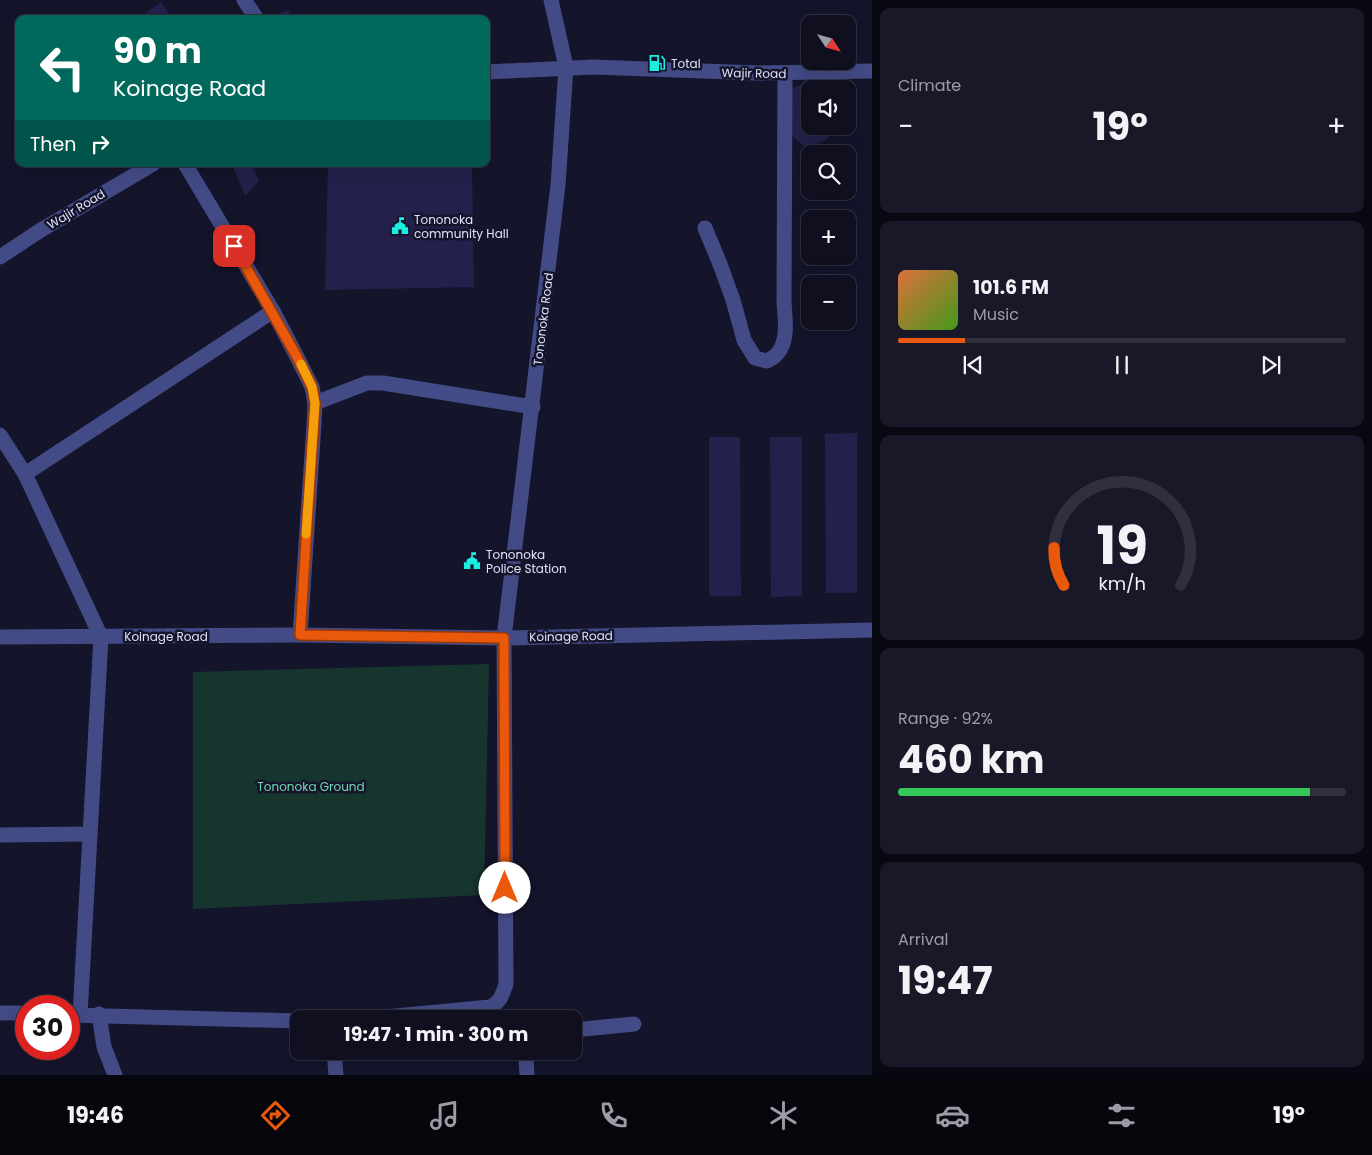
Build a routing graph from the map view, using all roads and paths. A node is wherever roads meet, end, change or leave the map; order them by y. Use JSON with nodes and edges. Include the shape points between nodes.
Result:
{"nodes":[{"id":1,"x":244,"y":0,"type":"edge"},
{"id":2,"x":552,"y":0,"type":"edge"},
{"id":3,"x":254,"y":15,"type":"edge"},
{"id":4,"x":566,"y":67,"type":"junction"},
{"id":5,"x":872,"y":71,"type":"edge"},
{"id":6,"x":490,"y":72,"type":"edge"},
{"id":7,"x":785,"y":74,"type":"junction"},
{"id":8,"x":148,"y":167,"type":"edge"},
{"id":9,"x":187,"y":167,"type":"edge"},
{"id":10,"x":704,"y":228,"type":"dead end"},
{"id":11,"x":0,"y":257,"type":"edge"},
{"id":12,"x":273,"y":312,"type":"junction"},
{"id":13,"x":315,"y":403,"type":"junction"},
{"id":14,"x":533,"y":408,"type":"junction"},
{"id":15,"x":0,"y":434,"type":"edge"},
{"id":16,"x":25,"y":474,"type":"junction"},
{"id":17,"x":872,"y":630,"type":"edge"},
{"id":18,"x":300,"y":635,"type":"junction"},
{"id":19,"x":101,"y":636,"type":"junction"},
{"id":20,"x":0,"y":637,"type":"edge"},
{"id":21,"x":504,"y":638,"type":"junction"},
{"id":22,"x":90,"y":834,"type":"junction"},
{"id":23,"x":0,"y":835,"type":"edge"},
{"id":24,"x":76,"y":995,"type":"edge"},
{"id":25,"x":469,"y":1010,"type":"edge"},
{"id":26,"x":0,"y":1013,"type":"edge"},
{"id":27,"x":15,"y":1013,"type":"edge"},
{"id":28,"x":99,"y":1014,"type":"junction"},
{"id":29,"x":80,"y":1015,"type":"edge"},
{"id":30,"x":290,"y":1021,"type":"edge"},
{"id":31,"x":634,"y":1024,"type":"dead end"},
{"id":32,"x":582,"y":1029,"type":"edge"},
{"id":33,"x":335,"y":1060,"type":"edge"},
{"id":34,"x":526,"y":1060,"type":"edge"},
{"id":35,"x":115,"y":1075,"type":"edge"},
{"id":36,"x":336,"y":1075,"type":"edge"},
{"id":37,"x":527,"y":1075,"type":"edge"}],
"edges":[{"from":1,"to":3,"type":"street"},
{"from":2,"to":4,"type":"street","name":"Tononoka Road"},
{"from":4,"to":6,"type":"street","name":"Wajir Road"},
{"from":4,"to":7,"type":"street","name":"Wajir Road"},
{"from":4,"to":14,"type":"street","name":"Tononoka Road","via":[[558,184]]},
{"from":5,"to":7,"type":"street","name":"Wajir Road"},
{"from":7,"to":10,"type":"street","via":[[786,326],[783,345],[767,361],[755,358],[744,340],[730,291]]},
{"from":8,"to":11,"type":"street","name":"Wajir Road"},
{"from":9,"to":12,"type":"street"},
{"from":12,"to":13,"type":"street","via":[[312,387]]},
{"from":12,"to":16,"type":"street"},
{"from":13,"to":14,"type":"street","via":[[367,383],[383,383]]},
{"from":13,"to":18,"type":"street"},
{"from":14,"to":21,"type":"street","name":"Tononoka Road"},
{"from":15,"to":16,"type":"street"},
{"from":16,"to":19,"type":"street"},
{"from":17,"to":21,"type":"street","name":"Koinage Road"},
{"from":18,"to":19,"type":"street","name":"Koinage Road"},
{"from":18,"to":21,"type":"street","name":"Koinage Road"},
{"from":19,"to":20,"type":"street","name":"Koinage Road"},
{"from":19,"to":22,"type":"street"},
{"from":21,"to":25,"type":"street","name":"Tononoka Road","via":[[506,984],[498,1004]]},
{"from":22,"to":23,"type":"street"},
{"from":22,"to":24,"type":"street"},
{"from":26,"to":27,"type":"street"},
{"from":28,"to":29,"type":"street"},
{"from":28,"to":30,"type":"street"},
{"from":28,"to":35,"type":"street","via":[[104,1047]]},
{"from":31,"to":32,"type":"street"},
{"from":33,"to":36,"type":"street"},
{"from":34,"to":37,"type":"street"}]}
